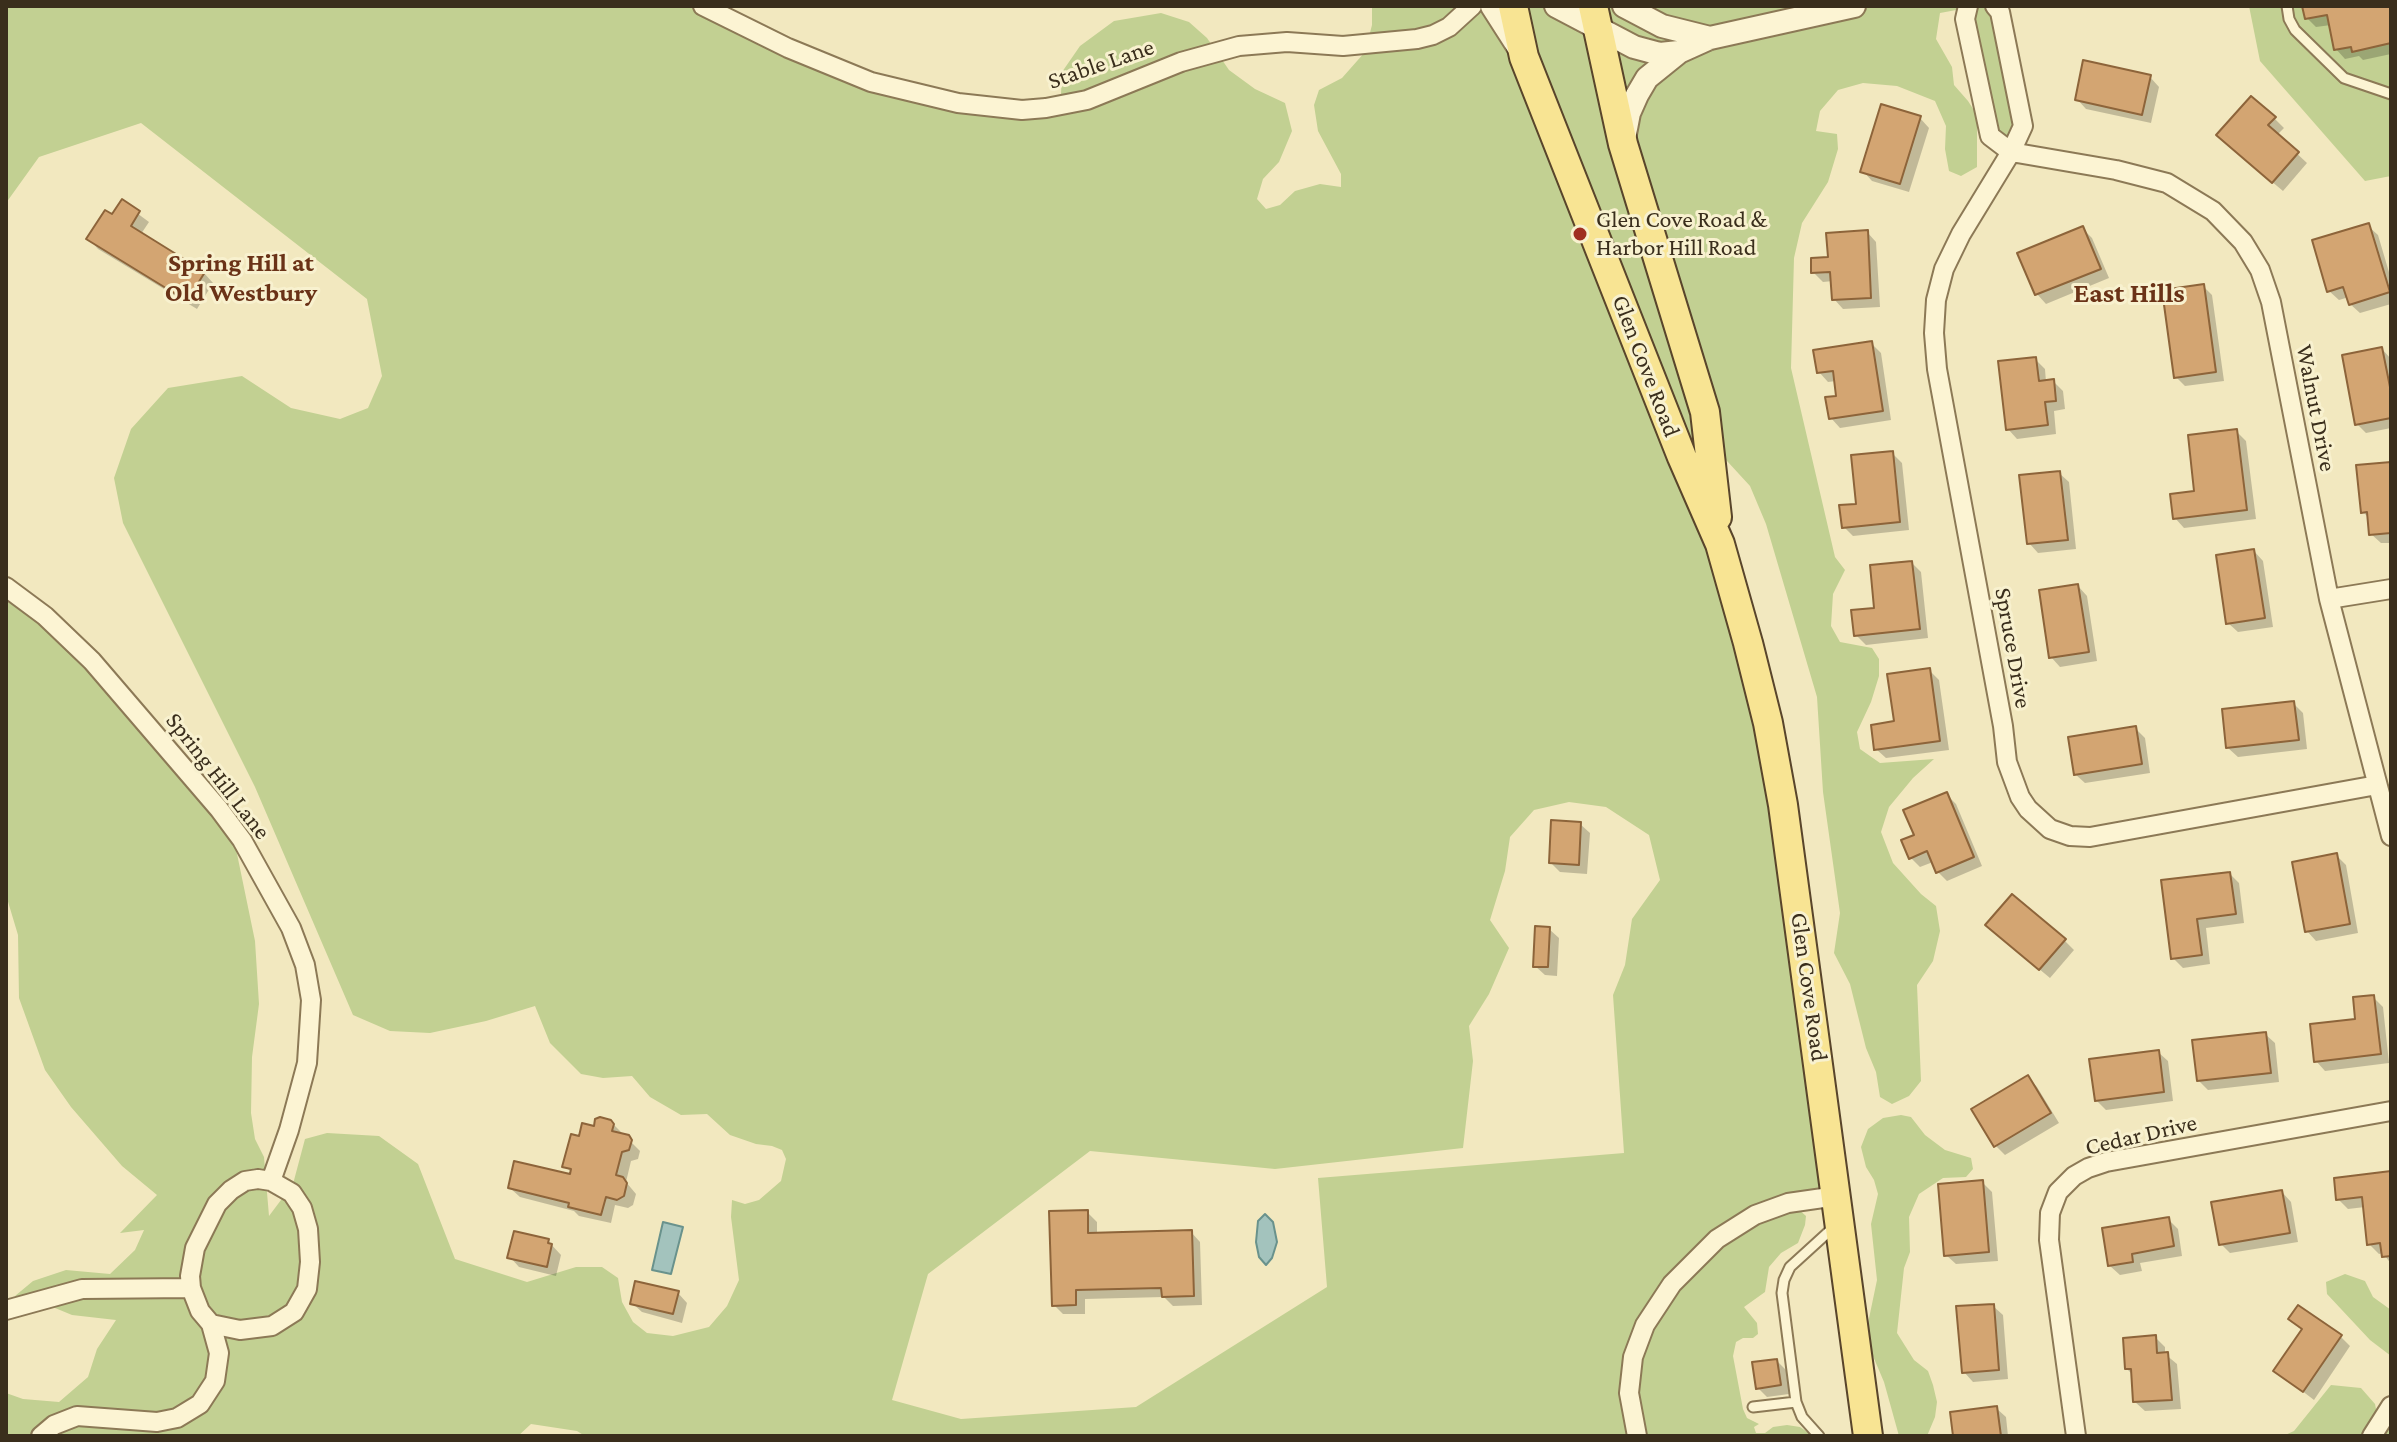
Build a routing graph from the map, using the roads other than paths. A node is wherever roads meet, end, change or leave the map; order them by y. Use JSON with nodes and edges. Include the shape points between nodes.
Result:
{"nodes":[{"id":1,"x":703,"y":6,"type":"edge"},
{"id":2,"x":1472,"y":6,"type":"edge"},
{"id":3,"x":1492,"y":6,"type":"edge"},
{"id":4,"x":1513,"y":6,"type":"edge"},
{"id":5,"x":1556,"y":6,"type":"edge"},
{"id":6,"x":1624,"y":6,"type":"edge"},
{"id":7,"x":1854,"y":6,"type":"edge"},
{"id":8,"x":1968,"y":6,"type":"edge"},
{"id":9,"x":1995,"y":6,"type":"edge"},
{"id":10,"x":2287,"y":6,"type":"edge"},
{"id":11,"x":1597,"y":18,"type":"edge"},
{"id":12,"x":1710,"y":38,"type":"junction"},
{"id":13,"x":1679,"y":52,"type":"junction"},
{"id":14,"x":1524,"y":57,"type":"junction"},
{"id":15,"x":2391,"y":94,"type":"edge"},
{"id":16,"x":1623,"y":144,"type":"junction"},
{"id":17,"x":2011,"y":152,"type":"junction"},
{"id":18,"x":1720,"y":544,"type":"junction"},
{"id":19,"x":6,"y":587,"type":"edge"},
{"id":20,"x":2391,"y":589,"type":"edge"},
{"id":21,"x":2329,"y":599,"type":"junction"},
{"id":22,"x":2377,"y":785,"type":"junction"},
{"id":23,"x":2391,"y":836,"type":"edge"},
{"id":24,"x":2391,"y":1111,"type":"edge"},
{"id":25,"x":271,"y":1181,"type":"junction"},
{"id":26,"x":1839,"y":1208,"type":"junction"},
{"id":27,"x":191,"y":1288,"type":"junction"},
{"id":28,"x":6,"y":1310,"type":"edge"},
{"id":29,"x":211,"y":1324,"type":"junction"},
{"id":30,"x":1796,"y":1402,"type":"junction"},
{"id":31,"x":2391,"y":1406,"type":"edge"},
{"id":32,"x":1753,"y":1407,"type":"dead end"},
{"id":33,"x":41,"y":1436,"type":"edge"},
{"id":34,"x":1637,"y":1436,"type":"edge"},
{"id":35,"x":1819,"y":1436,"type":"edge"},
{"id":36,"x":1868,"y":1436,"type":"edge"},
{"id":37,"x":2076,"y":1436,"type":"edge"},
{"id":38,"x":2372,"y":1436,"type":"edge"}],
"edges":[{"from":1,"to":2,"type":"street","name":"Stable Lane","via":[[871,82],[958,103],[1022,110],[1087,100],[1181,62],[1239,46],[1343,46],[1417,39],[1449,27]]},
{"from":3,"to":14,"type":"street"},
{"from":4,"to":14,"type":"main road","name":"Glen Cove Road"},
{"from":5,"to":11,"type":"street"},
{"from":6,"to":12,"type":"street","via":[[1662,26]]},
{"from":7,"to":12,"type":"street"},
{"from":8,"to":17,"type":"street","via":[[1965,19],[1990,136]]},
{"from":9,"to":17,"type":"street","name":"Spruce Drive","via":[[2023,126]]},
{"from":10,"to":15,"type":"lane","via":[[2295,30],[2344,78]]},
{"from":11,"to":13,"type":"street","via":[[1653,54]]},
{"from":11,"to":16,"type":"main road","name":"Glen Cove Road"},
{"from":12,"to":13,"type":"street"},
{"from":13,"to":16,"type":"street","via":[[1647,78],[1629,113]]},
{"from":14,"to":18,"type":"main road","name":"Glen Cove Road"},
{"from":16,"to":18,"type":"main road","name":"Glen Cove Road","via":[[1705,412]]},
{"from":17,"to":21,"type":"street","name":"Walnut Drive","via":[[2167,183],[2213,211],[2243,242],[2271,302]]},
{"from":17,"to":22,"type":"street","name":"Spruce Drive","via":[[1944,269],[1934,333],[2007,762],[2020,797],[2050,829],[2090,837]]},
{"from":18,"to":26,"type":"main road","name":"Glen Cove Road","via":[[1776,764]]},
{"from":19,"to":25,"type":"street","name":"Spring Hill Lane","via":[[92,661],[219,809],[291,928],[311,1000],[307,1063]]},
{"from":20,"to":21,"type":"street"},
{"from":21,"to":22,"type":"street","name":"Walnut Drive"},
{"from":22,"to":23,"type":"street","name":"Walnut Drive"},
{"from":24,"to":37,"type":"street","name":"Cedar Drive","via":[[2106,1162],[2074,1176],[2058,1192],[2049,1240]]},
{"from":25,"to":27,"type":"street","via":[[245,1181],[217,1204],[195,1248]]},
{"from":25,"to":29,"type":"street","via":[[292,1193],[302,1208],[308,1229],[307,1289],[294,1312],[272,1326],[240,1330]]},
{"from":26,"to":30,"type":"lane","via":[[1784,1280]]},
{"from":26,"to":34,"type":"street","via":[[1788,1203],[1755,1215],[1717,1239],[1672,1284],[1645,1325],[1633,1357],[1629,1393]]},
{"from":26,"to":36,"type":"main road","name":"Glen Cove Road"},
{"from":27,"to":28,"type":"street","via":[[82,1289]]},
{"from":27,"to":29,"type":"street"},
{"from":29,"to":33,"type":"street","via":[[219,1353],[215,1381],[200,1404],[177,1418],[157,1422],[77,1416]]},
{"from":30,"to":32,"type":"lane"},
{"from":30,"to":35,"type":"lane"},
{"from":31,"to":38,"type":"street"}]}
